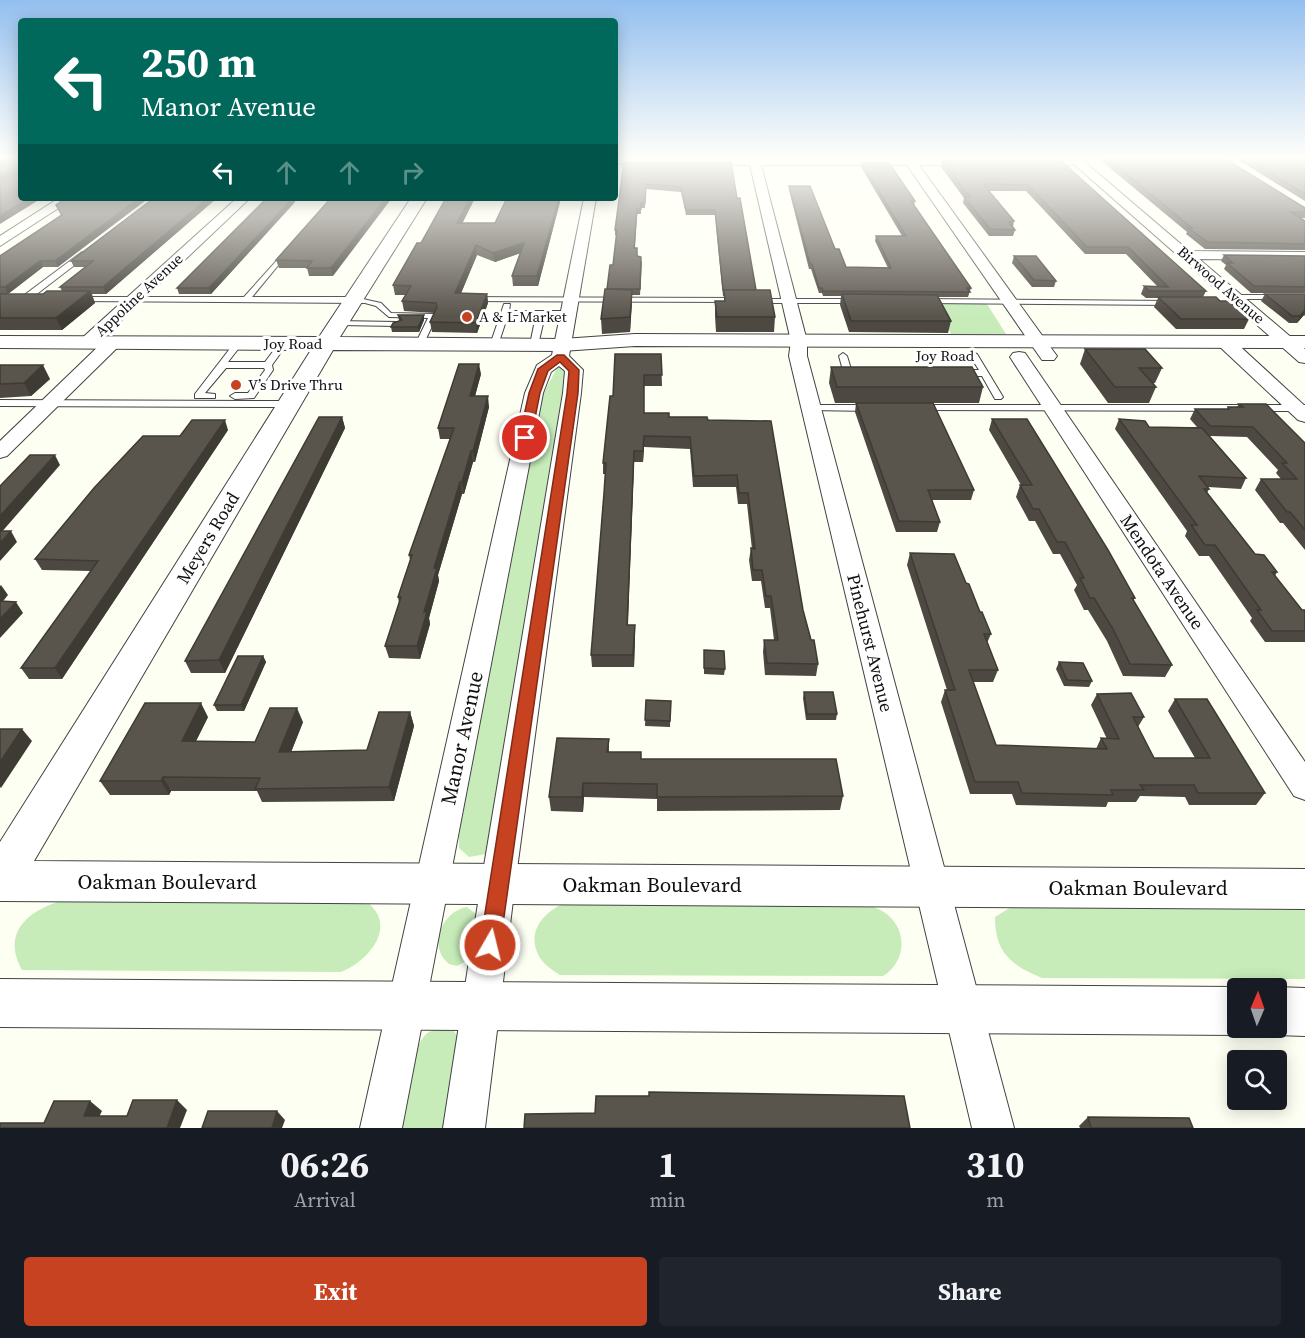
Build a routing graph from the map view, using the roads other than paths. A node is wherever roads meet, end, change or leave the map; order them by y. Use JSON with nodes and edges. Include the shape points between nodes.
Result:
{"nodes":[{"id":1,"x":48,"y":211,"type":"edge"},
{"id":2,"x":230,"y":211,"type":"edge"},
{"id":3,"x":411,"y":211,"type":"edge"},
{"id":4,"x":587,"y":211,"type":"edge"},
{"id":5,"x":766,"y":211,"type":"edge"},
{"id":6,"x":945,"y":211,"type":"edge"},
{"id":7,"x":1135,"y":211,"type":"edge"},
{"id":8,"x":296,"y":240,"type":"edge"},
{"id":9,"x":0,"y":242,"type":"edge"},
{"id":10,"x":92,"y":248,"type":"edge"},
{"id":11,"x":1187,"y":255,"type":"junction"},
{"id":12,"x":1305,"y":256,"type":"edge"},
{"id":13,"x":1305,"y":297,"type":"edge"},
{"id":14,"x":37,"y":298,"type":"edge"},
{"id":15,"x":70,"y":299,"type":"edge"},
{"id":16,"x":135,"y":299,"type":"junction"},
{"id":17,"x":246,"y":299,"type":"junction"},
{"id":18,"x":354,"y":299,"type":"junction"},
{"id":19,"x":472,"y":299,"type":"edge"},
{"id":20,"x":509,"y":299,"type":"junction"},
{"id":21,"x":788,"y":301,"type":"junction"},
{"id":22,"x":869,"y":301,"type":"edge"},
{"id":23,"x":916,"y":301,"type":"edge"},
{"id":24,"x":1009,"y":301,"type":"junction"},
{"id":25,"x":1234,"y":301,"type":"junction"},
{"id":26,"x":1176,"y":303,"type":"edge"},
{"id":27,"x":568,"y":307,"type":"junction"},
{"id":28,"x":505,"y":313,"type":"junction"},
{"id":29,"x":541,"y":313,"type":"junction"},
{"id":30,"x":389,"y":315,"type":"junction"},
{"id":31,"x":395,"y":327,"type":"edge"},
{"id":32,"x":421,"y":331,"type":"junction"},
{"id":33,"x":380,"y":333,"type":"junction"},
{"id":34,"x":332,"y":334,"type":"junction"},
{"id":35,"x":0,"y":342,"type":"edge"},
{"id":36,"x":1226,"y":342,"type":"junction"},
{"id":37,"x":1296,"y":342,"type":"edge"},
{"id":38,"x":87,"y":343,"type":"junction"},
{"id":39,"x":112,"y":343,"type":"junction"},
{"id":40,"x":238,"y":344,"type":"junction"},
{"id":41,"x":283,"y":344,"type":"junction"},
{"id":42,"x":494,"y":345,"type":"junction"},
{"id":43,"x":534,"y":345,"type":"junction"},
{"id":44,"x":798,"y":348,"type":"junction"},
{"id":45,"x":561,"y":351,"type":"junction"},
{"id":46,"x":1035,"y":352,"type":"junction"},
{"id":47,"x":843,"y":356,"type":"junction"},
{"id":48,"x":1242,"y":358,"type":"junction"},
{"id":49,"x":1305,"y":358,"type":"edge"},
{"id":50,"x":223,"y":365,"type":"junction"},
{"id":51,"x":980,"y":365,"type":"junction"},
{"id":52,"x":269,"y":368,"type":"junction"},
{"id":53,"x":870,"y":372,"type":"edge"},
{"id":54,"x":950,"y":373,"type":"edge"},
{"id":55,"x":998,"y":397,"type":"dead end"},
{"id":56,"x":0,"y":403,"type":"edge"},
{"id":57,"x":50,"y":403,"type":"junction"},
{"id":58,"x":289,"y":404,"type":"junction"},
{"id":59,"x":811,"y":408,"type":"junction"},
{"id":60,"x":879,"y":408,"type":"edge"},
{"id":61,"x":903,"y":408,"type":"edge"},
{"id":62,"x":1053,"y":408,"type":"junction"},
{"id":63,"x":1302,"y":411,"type":"edge"},
{"id":64,"x":0,"y":452,"type":"edge"},
{"id":65,"x":1305,"y":787,"type":"edge"},
{"id":66,"x":0,"y":880,"type":"edge"},
{"id":67,"x":431,"y":884,"type":"junction"},
{"id":68,"x":498,"y":884,"type":"junction"},
{"id":69,"x":932,"y":886,"type":"junction"},
{"id":70,"x":1305,"y":889,"type":"edge"},
{"id":71,"x":0,"y":1003,"type":"edge"},
{"id":72,"x":406,"y":1005,"type":"junction"},
{"id":73,"x":482,"y":1006,"type":"junction"},
{"id":74,"x":963,"y":1009,"type":"junction"},
{"id":75,"x":1227,"y":1011,"type":"edge"},
{"id":76,"x":1287,"y":1011,"type":"edge"},
{"id":77,"x":1305,"y":1012,"type":"edge"},
{"id":78,"x":381,"y":1128,"type":"edge"},
{"id":79,"x":464,"y":1128,"type":"edge"},
{"id":80,"x":993,"y":1128,"type":"edge"}],
"edges":[{"from":1,"to":9,"type":"street"},
{"from":2,"to":16,"type":"street","name":"Appoline Avenue"},
{"from":3,"to":18,"type":"street","name":"Meyers Road"},
{"from":4,"to":27,"type":"street"},
{"from":5,"to":21,"type":"street","name":"Pinehurst Avenue"},
{"from":6,"to":24,"type":"street","name":"Mendota Avenue"},
{"from":7,"to":11,"type":"street","name":"Birwood Avenue"},
{"from":8,"to":17,"type":"lane"},
{"from":10,"to":14,"type":"lane","via":[[22,298]]},
{"from":11,"to":12,"type":"street"},
{"from":11,"to":25,"type":"street","name":"Birwood Avenue"},
{"from":13,"to":25,"type":"lane"},
{"from":15,"to":16,"type":"lane"},
{"from":16,"to":17,"type":"lane"},
{"from":16,"to":38,"type":"street","name":"Appoline Avenue"},
{"from":17,"to":18,"type":"lane"},
{"from":18,"to":30,"type":"lane","via":[[377,303]]},
{"from":18,"to":34,"type":"street","name":"Meyers Road"},
{"from":19,"to":20,"type":"lane"},
{"from":20,"to":27,"type":"lane"},
{"from":20,"to":28,"type":"lane"},
{"from":21,"to":22,"type":"lane"},
{"from":21,"to":27,"type":"lane"},
{"from":21,"to":44,"type":"street","name":"Pinehurst Avenue"},
{"from":23,"to":24,"type":"lane"},
{"from":24,"to":26,"type":"lane"},
{"from":24,"to":46,"type":"street","name":"Mendota Avenue"},
{"from":25,"to":37,"type":"street","name":"Birwood Avenue"},
{"from":27,"to":29,"type":"lane"},
{"from":27,"to":45,"type":"street"},
{"from":28,"to":29,"type":"lane"},
{"from":28,"to":42,"type":"lane"},
{"from":29,"to":43,"type":"lane"},
{"from":30,"to":32,"type":"lane","via":[[432,316]]},
{"from":30,"to":33,"type":"lane"},
{"from":31,"to":33,"type":"lane"},
{"from":32,"to":33,"type":"street","name":"Joy Road"},
{"from":32,"to":42,"type":"street","name":"Joy Road"},
{"from":33,"to":34,"type":"street","name":"Joy Road"},
{"from":34,"to":41,"type":"street","name":"Joy Road"},
{"from":34,"to":58,"type":"street","name":"Meyers Road"},
{"from":35,"to":38,"type":"street","name":"Joy Road"},
{"from":36,"to":37,"type":"street","name":"Joy Road"},
{"from":36,"to":46,"type":"street","name":"Joy Road"},
{"from":36,"to":48,"type":"street"},
{"from":37,"to":49,"type":"street","name":"Birwood Avenue"},
{"from":38,"to":39,"type":"street","name":"Joy Road"},
{"from":39,"to":40,"type":"street","name":"Joy Road"},
{"from":39,"to":57,"type":"street","name":"Appoline Avenue"},
{"from":40,"to":41,"type":"street","name":"Joy Road"},
{"from":40,"to":50,"type":"lane"},
{"from":41,"to":52,"type":"lane"},
{"from":42,"to":43,"type":"street","name":"Joy Road"},
{"from":43,"to":45,"type":"street","name":"Joy Road"},
{"from":44,"to":45,"type":"street","name":"Joy Road","via":[[635,353],[586,345]]},
{"from":44,"to":46,"type":"street","name":"Joy Road"},
{"from":44,"to":47,"type":"street","name":"Joy Road"},
{"from":44,"to":59,"type":"street","name":"Pinehurst Avenue"},
{"from":45,"to":67,"type":"street","name":"Manor Avenue","via":[[543,369],[534,393]]},
{"from":45,"to":68,"type":"street","via":[[574,370],[572,393]]},
{"from":46,"to":48,"type":"street","name":"Joy Road"},
{"from":46,"to":51,"type":"street","name":"Joy Road"},
{"from":46,"to":62,"type":"street","name":"Mendota Avenue"},
{"from":47,"to":51,"type":"street","name":"Joy Road"},
{"from":47,"to":53,"type":"lane","via":[[847,372]]},
{"from":48,"to":49,"type":"street","name":"Joy Road"},
{"from":48,"to":63,"type":"street"},
{"from":50,"to":52,"type":"lane"},
{"from":50,"to":52,"type":"lane","via":[[198,396],[251,396]]},
{"from":51,"to":54,"type":"lane"},
{"from":51,"to":55,"type":"lane"},
{"from":56,"to":57,"type":"lane"},
{"from":57,"to":58,"type":"lane"},
{"from":57,"to":64,"type":"street","name":"Appoline Avenue"},
{"from":58,"to":66,"type":"street","name":"Meyers Road"},
{"from":59,"to":60,"type":"lane"},
{"from":59,"to":69,"type":"street","name":"Pinehurst Avenue"},
{"from":61,"to":62,"type":"lane"},
{"from":62,"to":63,"type":"lane"},
{"from":62,"to":65,"type":"street","name":"Mendota Avenue"},
{"from":66,"to":67,"type":"street","name":"Oakman Boulevard"},
{"from":67,"to":68,"type":"street","name":"Oakman Boulevard"},
{"from":67,"to":72,"type":"street","name":"Manor Avenue"},
{"from":68,"to":69,"type":"street","name":"Oakman Boulevard"},
{"from":68,"to":73,"type":"street"},
{"from":69,"to":70,"type":"street","name":"Oakman Boulevard"},
{"from":69,"to":74,"type":"street","name":"Pinehurst Avenue"},
{"from":71,"to":72,"type":"street"},
{"from":72,"to":73,"type":"street"},
{"from":72,"to":78,"type":"street","name":"Manor Avenue"},
{"from":73,"to":74,"type":"street"},
{"from":73,"to":79,"type":"street"},
{"from":74,"to":75,"type":"street"},
{"from":74,"to":80,"type":"street","name":"Pinehurst Avenue"},
{"from":76,"to":77,"type":"street"}]}
